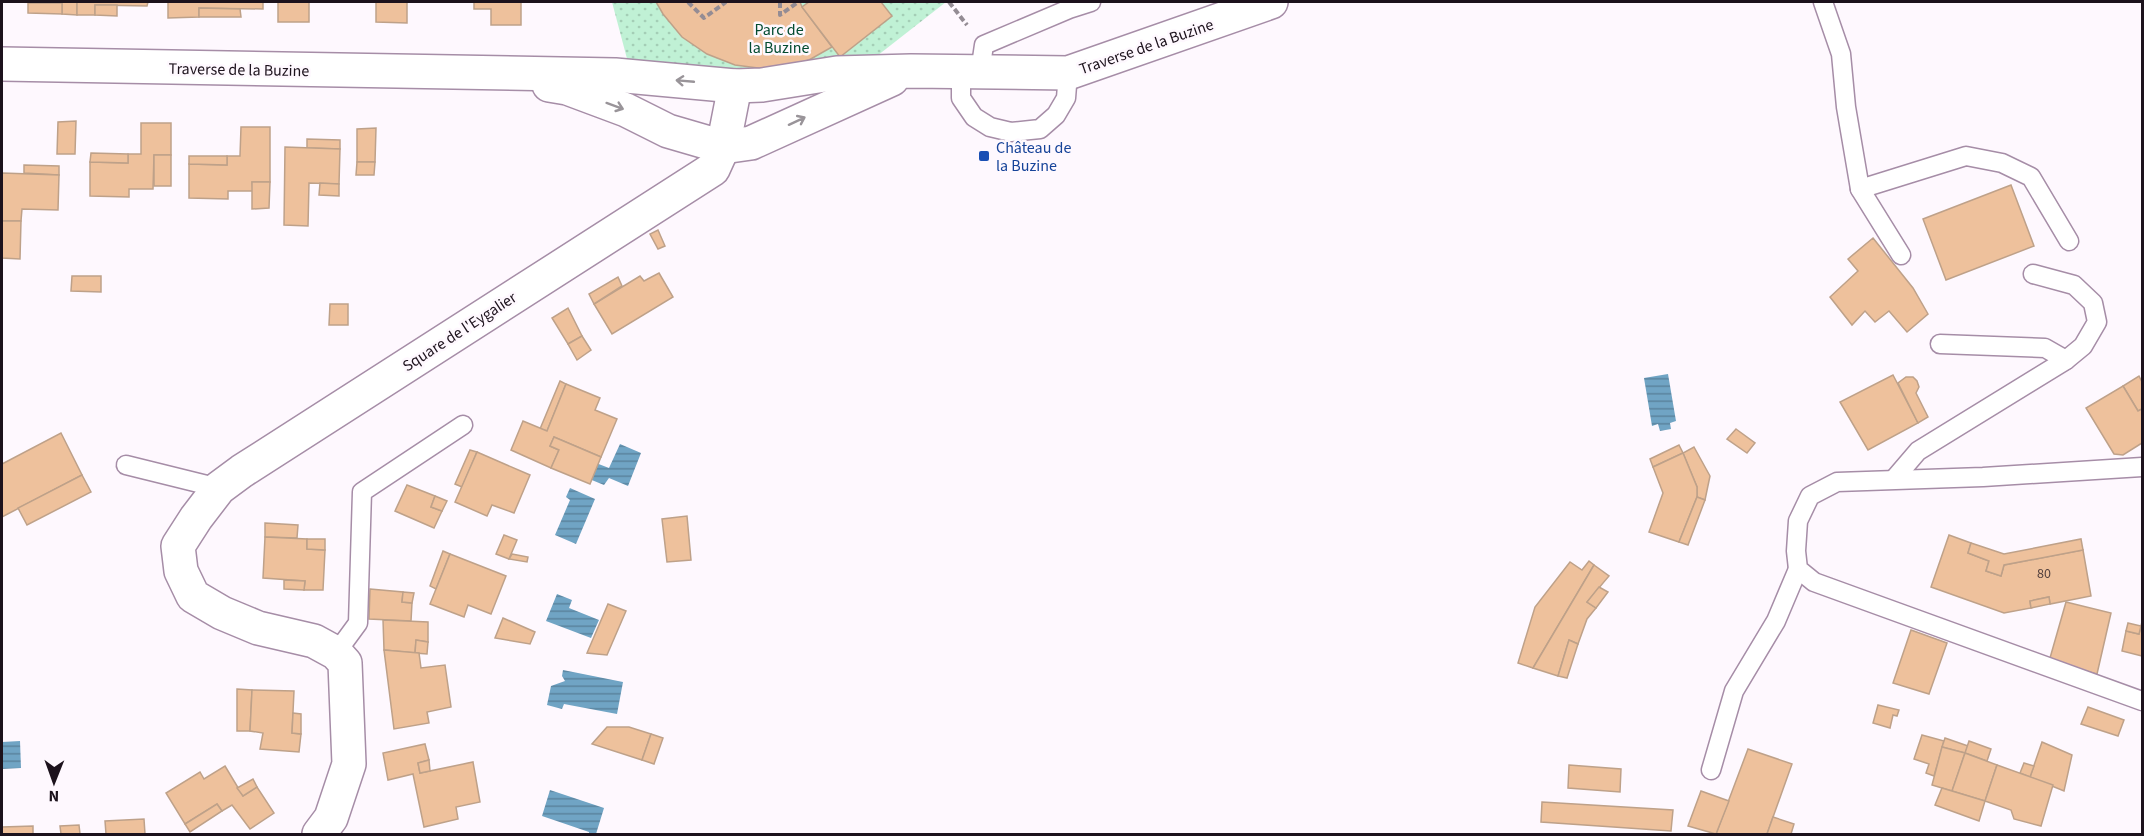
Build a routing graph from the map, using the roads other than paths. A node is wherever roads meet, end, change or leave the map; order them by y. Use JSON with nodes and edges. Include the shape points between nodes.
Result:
{"nodes":[{"id":1,"x":1092,"y":2,"type":"edge"},
{"id":2,"x":1271,"y":2,"type":"edge"},
{"id":3,"x":1823,"y":2,"type":"edge"},
{"id":4,"x":2,"y":64,"type":"edge"},
{"id":5,"x":911,"y":71,"type":"junction"},
{"id":6,"x":971,"y":72,"type":"junction"},
{"id":7,"x":477,"y":73,"type":"junction"},
{"id":8,"x":1068,"y":73,"type":"junction"},
{"id":9,"x":748,"y":86,"type":"junction"},
{"id":10,"x":737,"y":145,"type":"junction"},
{"id":11,"x":1860,"y":189,"type":"junction"},
{"id":12,"x":2069,"y":242,"type":"dead end"},
{"id":13,"x":1901,"y":255,"type":"dead end"},
{"id":14,"x":2032,"y":274,"type":"dead end"},
{"id":15,"x":1940,"y":344,"type":"dead end"},
{"id":16,"x":2066,"y":360,"type":"junction"},
{"id":17,"x":463,"y":425,"type":"dead end"},
{"id":18,"x":126,"y":465,"type":"dead end"},
{"id":19,"x":2142,"y":467,"type":"edge"},
{"id":20,"x":1894,"y":479,"type":"junction"},
{"id":21,"x":219,"y":488,"type":"junction"},
{"id":22,"x":1798,"y":569,"type":"junction"},
{"id":23,"x":336,"y":653,"type":"junction"},
{"id":24,"x":2142,"y":701,"type":"edge"},
{"id":25,"x":1711,"y":770,"type":"dead end"},
{"id":26,"x":319,"y":834,"type":"edge"}],
"edges":[{"from":1,"to":6,"type":"lane","via":[[984,45]]},
{"from":2,"to":8,"type":"street","name":"Traverse de la Buzine"},
{"from":3,"to":11,"type":"lane","via":[[1841,54]]},
{"from":4,"to":7,"type":"street","name":"Traverse de la Buzine"},
{"from":5,"to":6,"type":"street","name":"Traverse de la Buzine"},
{"from":5,"to":9,"type":"street","name":"Traverse de la Buzine","via":[[837,74]]},
{"from":10,"to":5,"type":"street","name":"Traverse de la Buzine","one_way":true},
{"from":6,"to":8,"type":"street","name":"Traverse de la Buzine"},
{"from":6,"to":8,"type":"lane","via":[[961,98],[974,117],[990,127],[1011,132],[1040,129],[1056,115],[1066,98]]},
{"from":9,"to":7,"type":"street","name":"Traverse de la Buzine","one_way":true,"via":[[615,75]]},
{"from":7,"to":10,"type":"street","name":"Traverse de la Buzine","one_way":true,"via":[[567,88],[668,130]]},
{"from":9,"to":10,"type":"street"},
{"from":10,"to":21,"type":"street","name":"Square de l'Eygalier","via":[[712,169]]},
{"from":11,"to":12,"type":"lane","via":[[1966,156],[2002,164],[2031,177]]},
{"from":11,"to":13,"type":"lane"},
{"from":14,"to":16,"type":"lane","via":[[2074,285],[2093,303],[2097,322],[2083,346]]},
{"from":15,"to":16,"type":"lane","via":[[2045,348]]},
{"from":16,"to":20,"type":"lane","via":[[1918,451]]},
{"from":17,"to":23,"type":"lane","via":[[362,492],[358,624]]},
{"from":18,"to":21,"type":"lane"},
{"from":19,"to":20,"type":"lane"},
{"from":20,"to":22,"type":"lane","via":[[1837,482],[1810,496],[1798,521]]},
{"from":21,"to":23,"type":"street","name":"Square de l'Eygalier","via":[[196,518],[197,549],[208,588],[222,613],[258,628],[314,641]]},
{"from":22,"to":24,"type":"lane","via":[[1814,582]]},
{"from":22,"to":25,"type":"lane","via":[[1776,621],[1734,691]]},
{"from":23,"to":26,"type":"street","via":[[345,663],[349,764],[331,818]]}]}
